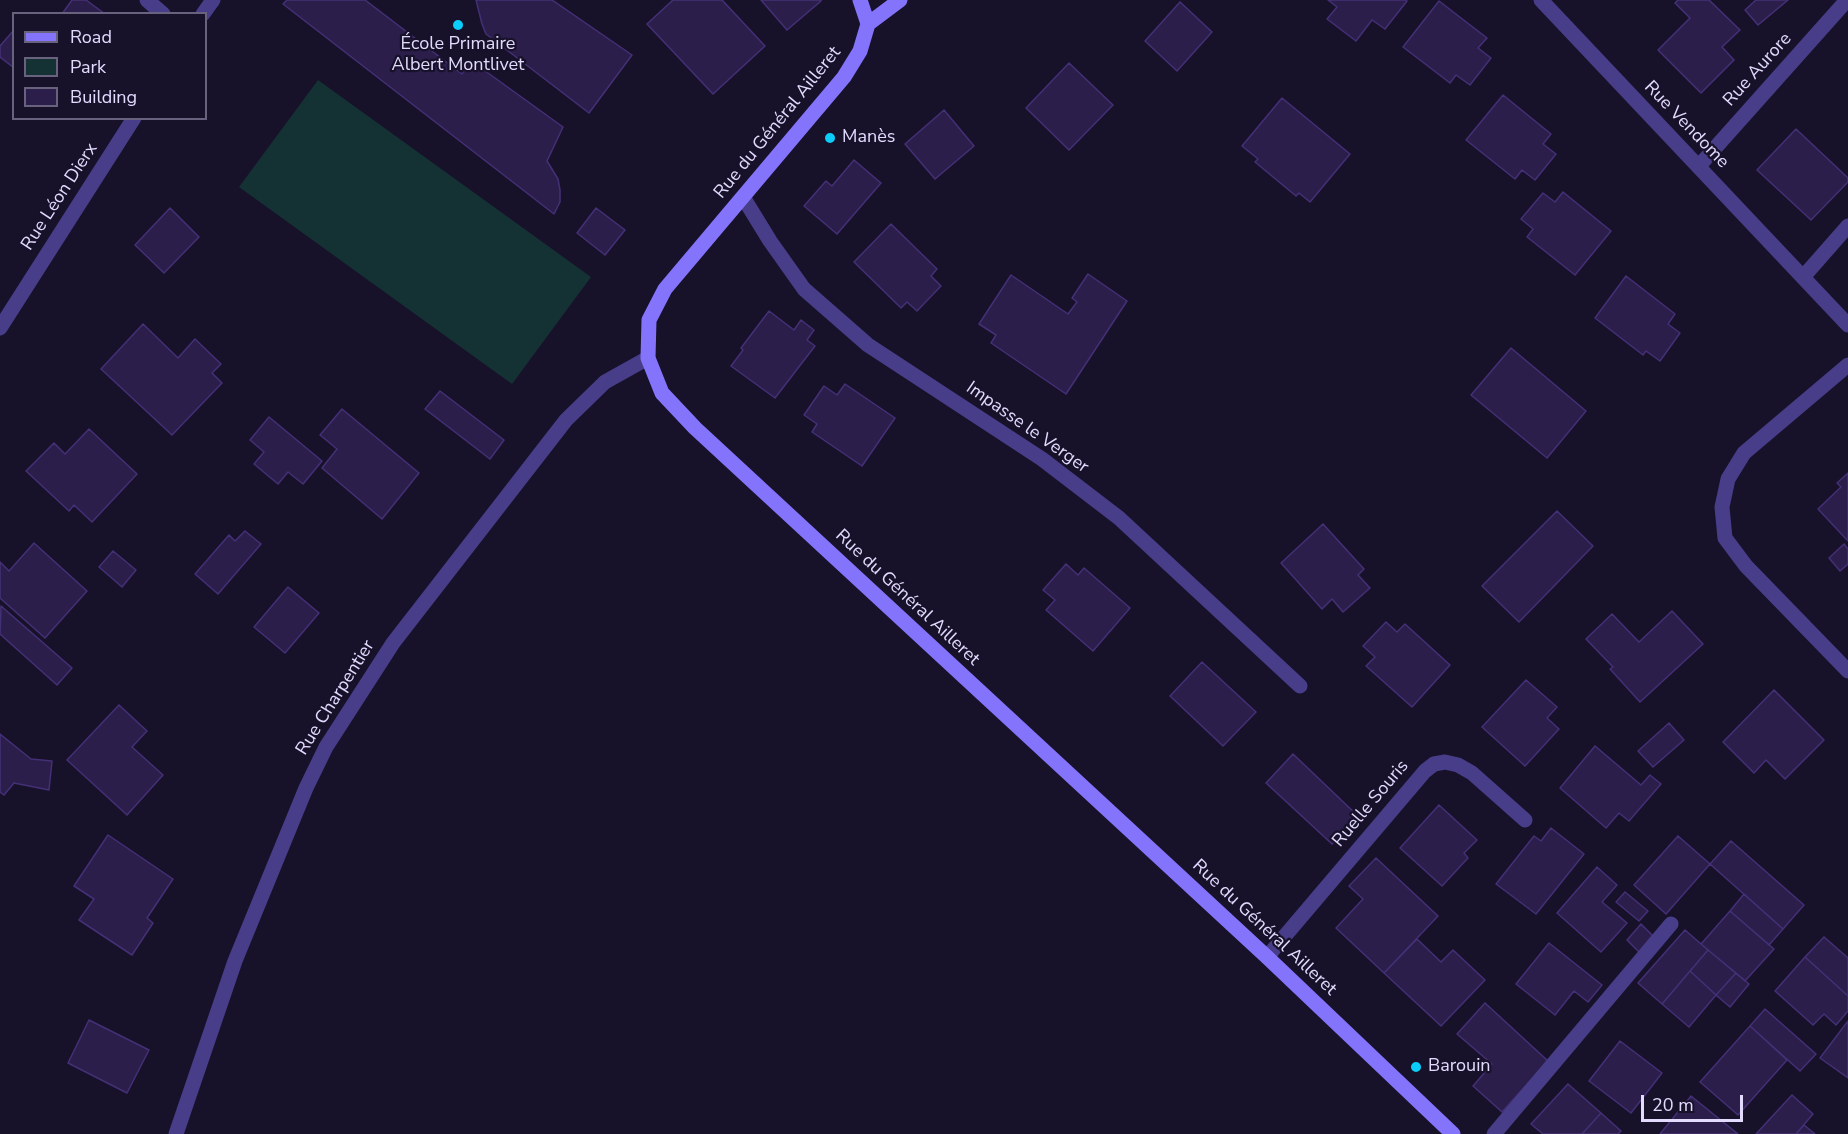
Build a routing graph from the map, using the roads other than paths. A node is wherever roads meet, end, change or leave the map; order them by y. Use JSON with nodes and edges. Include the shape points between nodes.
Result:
{"nodes":[{"id":1,"x":147,"y":0,"type":"edge"},
{"id":2,"x":860,"y":0,"type":"edge"},
{"id":3,"x":900,"y":0,"type":"edge"},
{"id":4,"x":1541,"y":0,"type":"edge"},
{"id":5,"x":1847,"y":0,"type":"edge"},
{"id":6,"x":161,"y":12,"type":"edge"},
{"id":7,"x":868,"y":24,"type":"junction"},
{"id":8,"x":133,"y":120,"type":"edge"},
{"id":9,"x":1699,"y":166,"type":"junction"},
{"id":10,"x":743,"y":197,"type":"junction"},
{"id":11,"x":1848,"y":226,"type":"edge"},
{"id":12,"x":1804,"y":276,"type":"junction"},
{"id":13,"x":1848,"y":325,"type":"edge"},
{"id":14,"x":0,"y":328,"type":"edge"},
{"id":15,"x":648,"y":358,"type":"junction"},
{"id":16,"x":1848,"y":365,"type":"edge"},
{"id":17,"x":1848,"y":671,"type":"edge"},
{"id":18,"x":1300,"y":686,"type":"dead end"},
{"id":19,"x":1525,"y":820,"type":"dead end"},
{"id":20,"x":1671,"y":924,"type":"dead end"},
{"id":21,"x":1267,"y":957,"type":"junction"},
{"id":22,"x":176,"y":1134,"type":"edge"},
{"id":23,"x":1454,"y":1134,"type":"edge"},
{"id":24,"x":1494,"y":1134,"type":"edge"}],
"edges":[{"from":1,"to":6,"type":"street"},
{"from":2,"to":7,"type":"main road"},
{"from":3,"to":7,"type":"main road"},
{"from":4,"to":9,"type":"street","name":"Rue Vendome"},
{"from":5,"to":9,"type":"street","name":"Rue Aurore"},
{"from":7,"to":10,"type":"main road","name":"Rue du Général Ailleret","via":[[860,51],[844,76]]},
{"from":8,"to":14,"type":"street","name":"Rue Léon Dierx"},
{"from":9,"to":12,"type":"street","name":"Rue Vendome"},
{"from":10,"to":15,"type":"main road","name":"Rue du Général Ailleret","via":[[665,289],[649,320]]},
{"from":10,"to":18,"type":"street","name":"Impasse le Verger","via":[[804,289],[868,345],[1042,459],[1119,518]]},
{"from":11,"to":12,"type":"street"},
{"from":12,"to":13,"type":"street","name":"Rue Vendome"},
{"from":15,"to":21,"type":"main road","name":"Rue du Général Ailleret","via":[[662,393],[695,428]]},
{"from":15,"to":22,"type":"street","name":"Rue Charpentier","via":[[605,382],[566,420],[393,643],[339,727],[306,788],[235,961]]},
{"from":16,"to":17,"type":"street","via":[[1744,453],[1728,479],[1722,507],[1725,538],[1746,566]]},
{"from":19,"to":21,"type":"street","name":"Ruelle Souris","via":[[1472,773],[1458,765],[1434,764]]},
{"from":20,"to":24,"type":"street"},
{"from":21,"to":23,"type":"main road","name":"Rue du Général Ailleret"}]}
